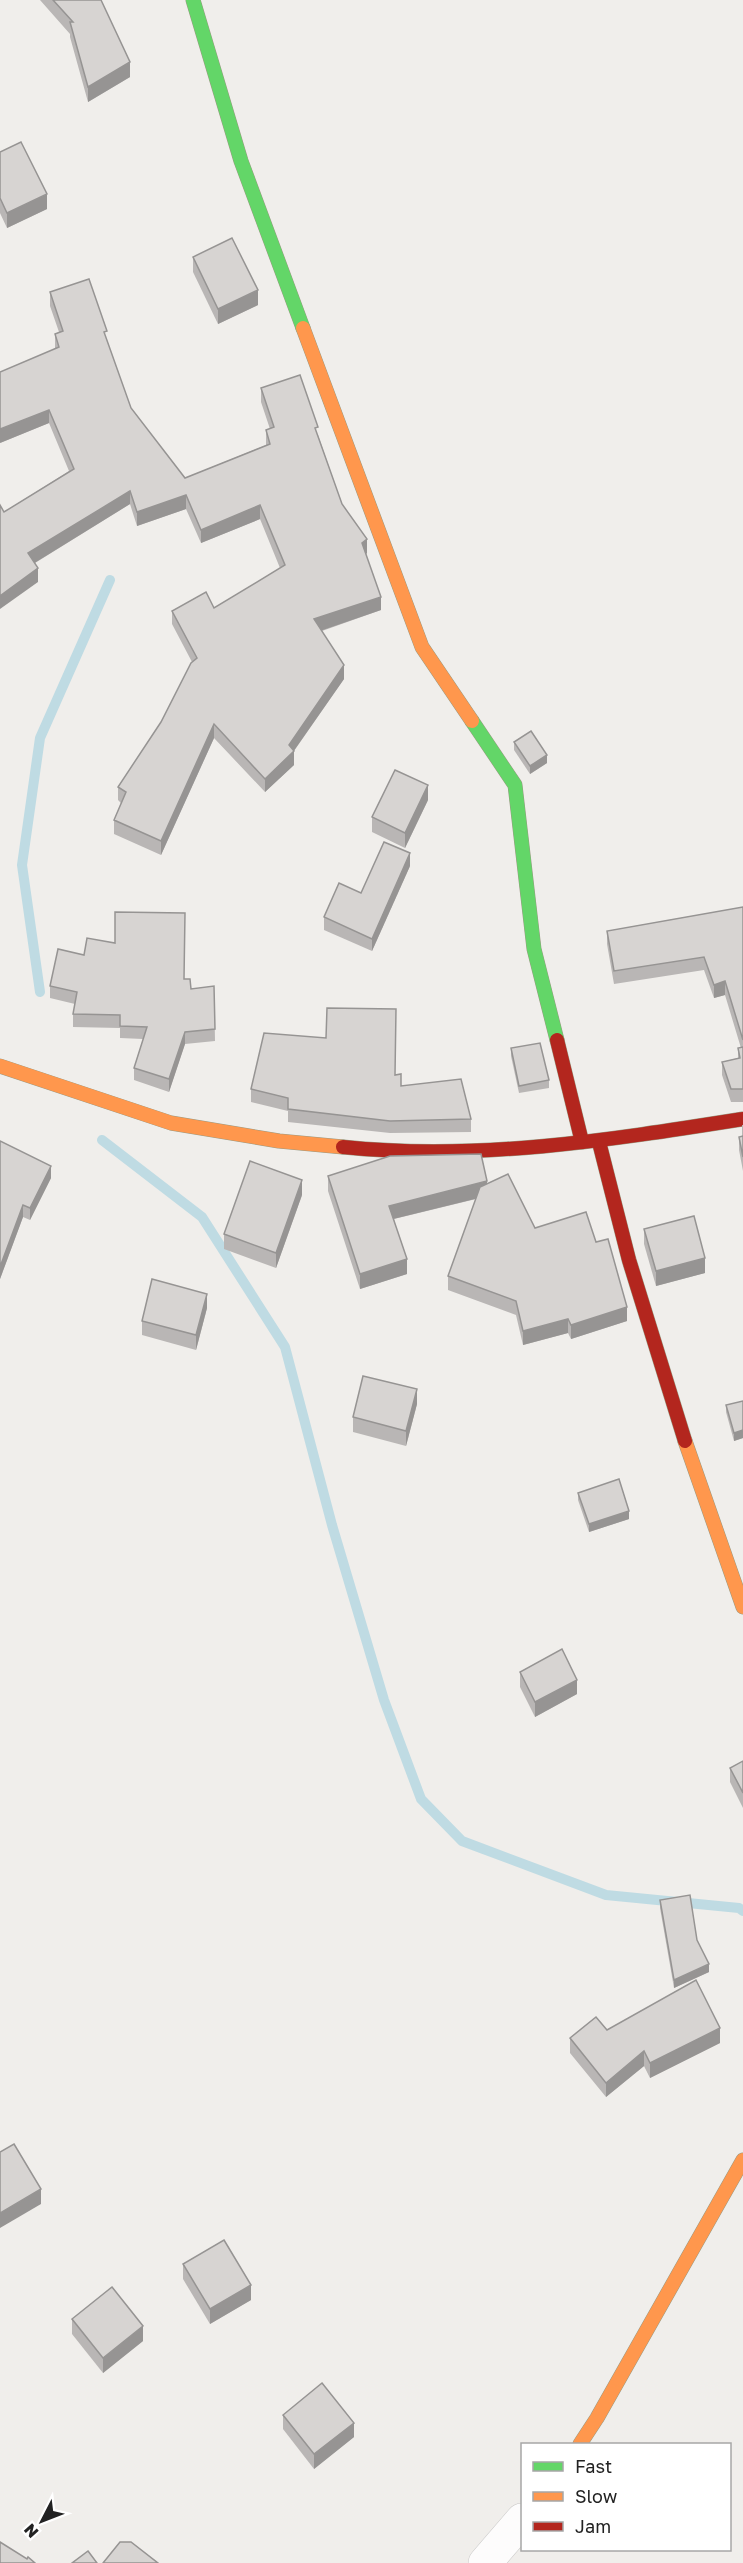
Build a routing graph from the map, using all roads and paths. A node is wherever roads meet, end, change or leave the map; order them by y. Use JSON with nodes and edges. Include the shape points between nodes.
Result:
{"nodes":[{"id":1,"x":193,"y":0,"type":"edge"},
{"id":2,"x":0,"y":1066,"type":"edge"},
{"id":3,"x":743,"y":1119,"type":"edge"},
{"id":4,"x":582,"y":1142,"type":"junction"},
{"id":5,"x":599,"y":1142,"type":"junction"},
{"id":6,"x":743,"y":1607,"type":"edge"},
{"id":7,"x":743,"y":2160,"type":"edge"},
{"id":8,"x":581,"y":2443,"type":"edge"},
{"id":9,"x":521,"y":2521,"type":"edge"},
{"id":10,"x":485,"y":2563,"type":"edge"}],
"edges":[{"from":1,"to":4,"type":"street","via":[[241,161],[422,647],[515,785],[534,949]]},
{"from":2,"to":4,"type":"street","via":[[171,1123],[279,1141],[389,1152],[502,1150]]},
{"from":3,"to":5,"type":"street"},
{"from":4,"to":5,"type":"street"},
{"from":5,"to":6,"type":"street","via":[[615,1212],[687,1452]]},
{"from":7,"to":8,"type":"street"},
{"from":9,"to":10,"type":"street"}]}
